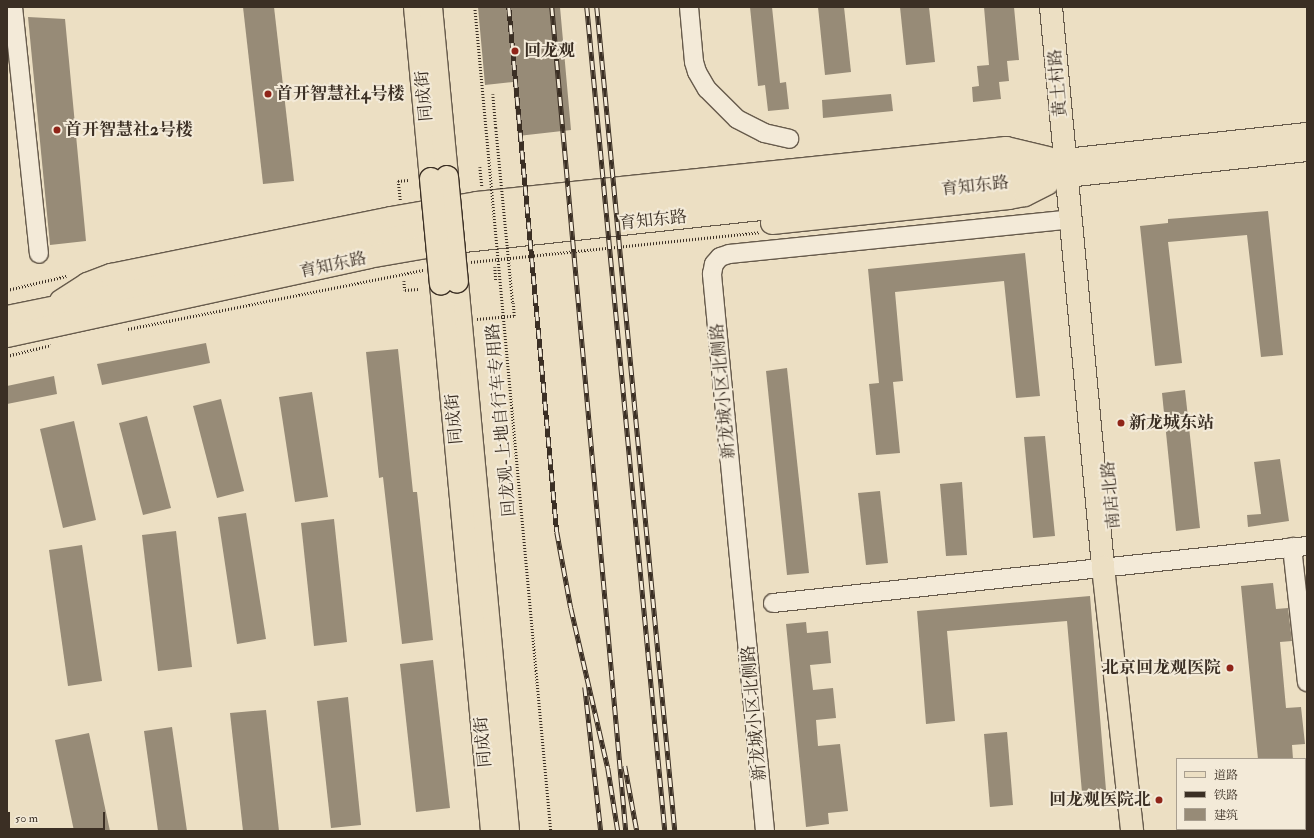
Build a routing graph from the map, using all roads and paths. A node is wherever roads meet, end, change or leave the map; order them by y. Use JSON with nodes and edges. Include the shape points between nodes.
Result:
{"nodes":[{"id":1,"x":13,"y":7,"type":"edge"},
{"id":2,"x":416,"y":7,"type":"edge"},
{"id":3,"x":432,"y":7,"type":"edge"},
{"id":4,"x":475,"y":7,"type":"edge"},
{"id":5,"x":689,"y":7,"type":"edge"},
{"id":6,"x":1051,"y":7,"type":"edge"},
{"id":7,"x":1065,"y":7,"type":"edge"},
{"id":8,"x":493,"y":94,"type":"dead end"},
{"id":9,"x":1307,"y":134,"type":"edge"},
{"id":10,"x":788,"y":139,"type":"dead end"},
{"id":11,"x":1307,"y":150,"type":"edge"},
{"id":12,"x":480,"y":167,"type":"dead end"},
{"id":13,"x":1073,"y":167,"type":"junction"},
{"id":14,"x":439,"y":178,"type":"junction"},
{"id":15,"x":408,"y":180,"type":"dead end"},
{"id":16,"x":482,"y":189,"type":"dead end"},
{"id":17,"x":400,"y":203,"type":"dead end"},
{"id":18,"x":1071,"y":219,"type":"junction"},
{"id":19,"x":765,"y":231,"type":"dead end"},
{"id":20,"x":39,"y":254,"type":"dead end"},
{"id":21,"x":495,"y":267,"type":"dead end"},
{"id":22,"x":425,"y":269,"type":"dead end"},
{"id":23,"x":454,"y":276,"type":"junction"},
{"id":24,"x":404,"y":281,"type":"dead end"},
{"id":25,"x":496,"y":281,"type":"dead end"},
{"id":26,"x":418,"y":289,"type":"dead end"},
{"id":27,"x":7,"y":317,"type":"edge"},
{"id":28,"x":41,"y":319,"type":"junction"},
{"id":29,"x":473,"y":320,"type":"dead end"},
{"id":30,"x":126,"y":329,"type":"dead end"},
{"id":31,"x":7,"y":336,"type":"edge"},
{"id":32,"x":58,"y":343,"type":"dead end"},
{"id":33,"x":7,"y":356,"type":"edge"},
{"id":34,"x":1299,"y":546,"type":"edge"},
{"id":35,"x":1110,"y":567,"type":"junction"},
{"id":36,"x":773,"y":603,"type":"dead end"},
{"id":37,"x":1307,"y":682,"type":"edge"},
{"id":38,"x":492,"y":831,"type":"edge"},
{"id":39,"x":508,"y":831,"type":"edge"},
{"id":40,"x":551,"y":831,"type":"edge"},
{"id":41,"x":765,"y":831,"type":"edge"},
{"id":42,"x":1132,"y":831,"type":"edge"},
{"id":43,"x":1146,"y":831,"type":"edge"}],
"edges":[{"from":1,"to":20,"type":"street"},
{"from":2,"to":14,"type":"main road","name":"同成街"},
{"from":3,"to":14,"type":"main road","name":"同成街"},
{"from":4,"to":40,"type":"path","name":"回龙观-上地自行车专用路","bridge":true},
{"from":5,"to":10,"type":"street","via":[[694,62],[704,85],[737,119],[764,133]]},
{"from":6,"to":13,"type":"main road","name":"黄土村路"},
{"from":7,"to":13,"type":"main road","name":"黄土村路"},
{"from":8,"to":29,"type":"path","bridge":true,"via":[[514,316]]},
{"from":9,"to":13,"type":"main road","name":"育知东路"},
{"from":11,"to":13,"type":"main road","name":"育知东路"},
{"from":12,"to":16,"type":"path"},
{"from":13,"to":18,"type":"main road","name":"南店北路"},
{"from":13,"to":28,"type":"main road","name":"育知东路","via":[[453,226]]},
{"from":13,"to":28,"type":"main road","via":[[1025,195],[1009,198],[456,256],[119,324]]},
{"from":13,"to":35,"type":"main road","name":"南店北路"},
{"from":14,"to":23,"type":"main road","name":"同成街","bridge":true},
{"from":15,"to":17,"type":"path","via":[[398,181]]},
{"from":18,"to":35,"type":"main road","name":"南店北路"},
{"from":18,"to":41,"type":"street","name":"新龙城小区北侧路","via":[[729,254],[720,257],[714,264],[712,274]]},
{"from":19,"to":23,"type":"path","name":"育知东路"},
{"from":21,"to":25,"type":"path"},
{"from":22,"to":30,"type":"path","name":"育知东路"},
{"from":23,"to":38,"type":"main road","name":"同成街"},
{"from":23,"to":39,"type":"main road","name":"同成街"},
{"from":24,"to":26,"type":"path","via":[[405,290]]},
{"from":27,"to":28,"type":"main road","name":"育知东路"},
{"from":28,"to":31,"type":"main road","name":"育知东路"},
{"from":32,"to":33,"type":"path"},
{"from":34,"to":35,"type":"street"},
{"from":34,"to":37,"type":"street"},
{"from":35,"to":36,"type":"street"},
{"from":35,"to":42,"type":"main road","name":"南店北路"},
{"from":35,"to":43,"type":"main road","name":"南店北路"}]}
